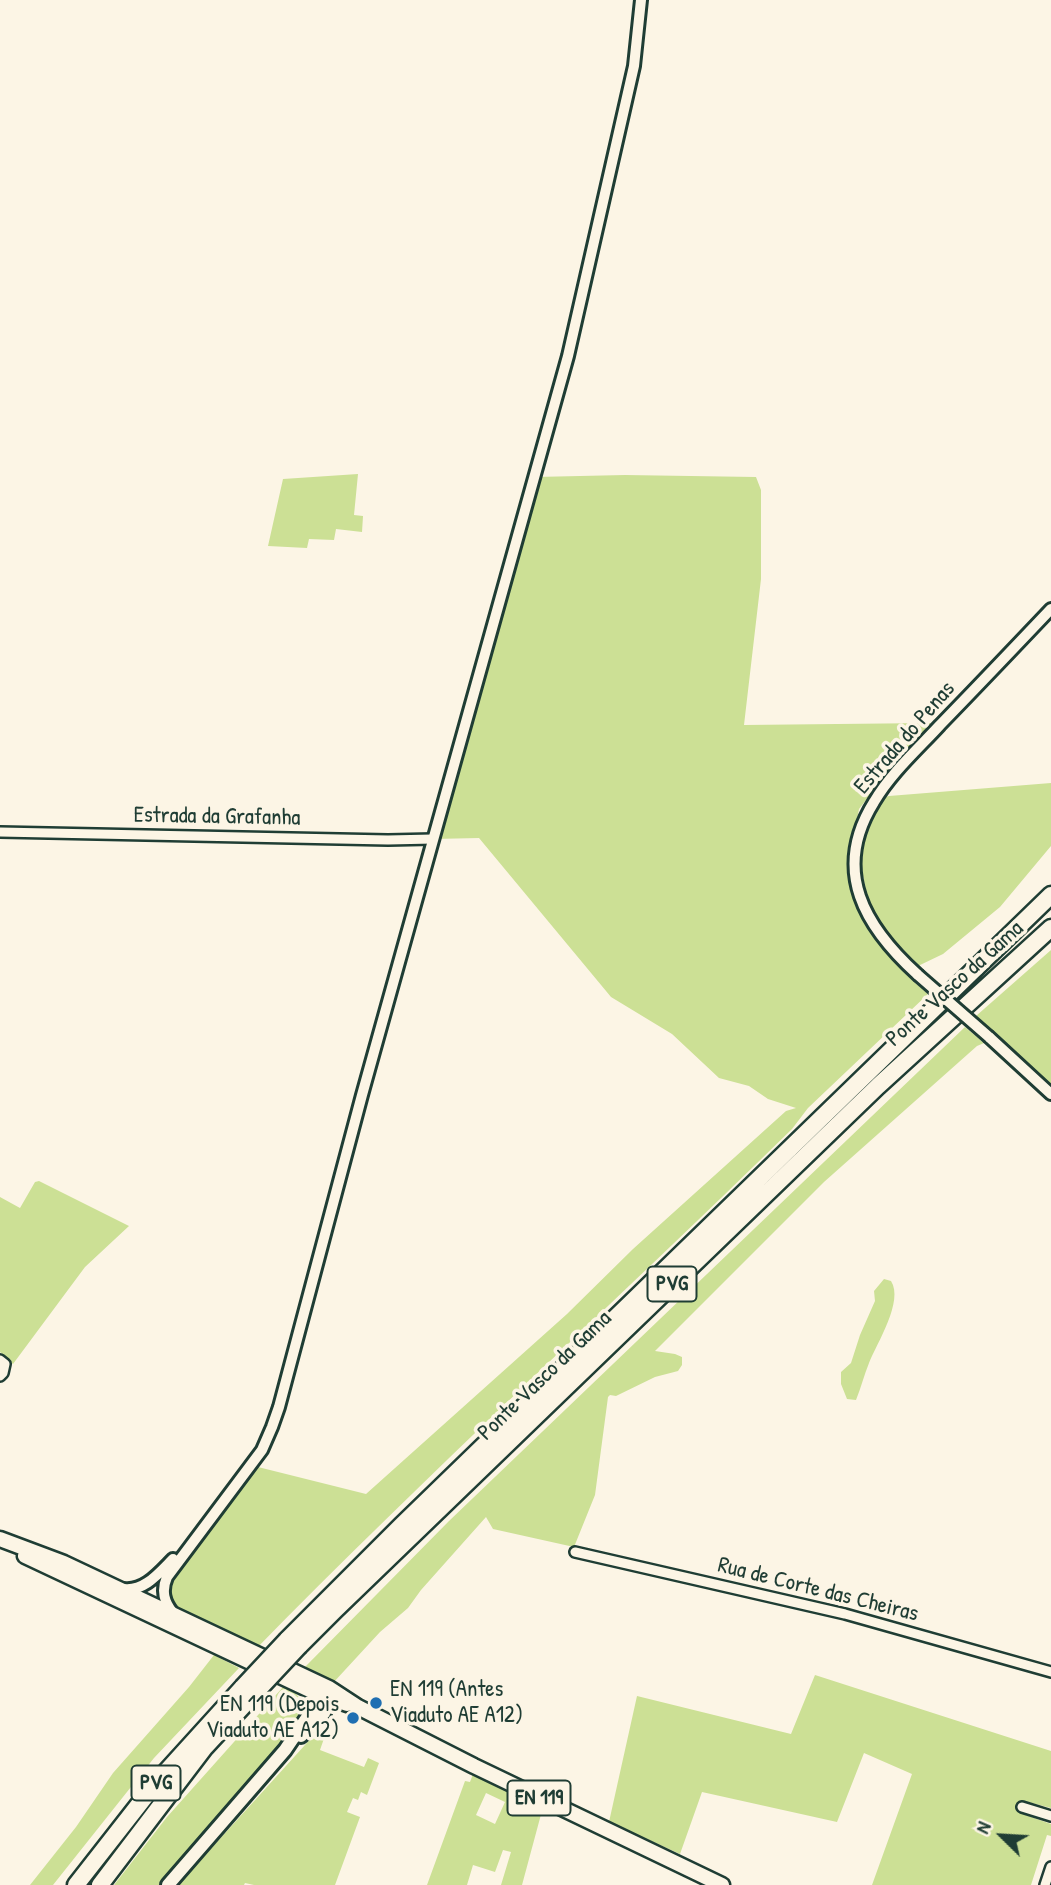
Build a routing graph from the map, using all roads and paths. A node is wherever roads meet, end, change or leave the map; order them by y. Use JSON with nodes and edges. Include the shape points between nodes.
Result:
{"nodes":[{"id":1,"x":641,"y":0,"type":"edge"},
{"id":2,"x":1051,"y":609,"type":"edge"},
{"id":3,"x":0,"y":832,"type":"edge"},
{"id":4,"x":433,"y":839,"type":"junction"},
{"id":5,"x":1051,"y":895,"type":"edge"},
{"id":6,"x":1051,"y":928,"type":"edge"},
{"id":7,"x":1051,"y":1094,"type":"edge"},
{"id":8,"x":0,"y":1360,"type":"edge"},
{"id":9,"x":0,"y":1376,"type":"edge"},
{"id":10,"x":208,"y":1521,"type":"junction"},
{"id":11,"x":0,"y":1539,"type":"edge"},
{"id":12,"x":0,"y":1545,"type":"edge"},
{"id":13,"x":575,"y":1552,"type":"dead end"},
{"id":14,"x":58,"y":1572,"type":"junction"},
{"id":15,"x":167,"y":1577,"type":"junction"},
{"id":16,"x":153,"y":1578,"type":"junction"},
{"id":17,"x":113,"y":1585,"type":"junction"},
{"id":18,"x":143,"y":1600,"type":"junction"},
{"id":19,"x":176,"y":1616,"type":"junction"},
{"id":20,"x":154,"y":1617,"type":"junction"},
{"id":21,"x":293,"y":1643,"type":"junction"},
{"id":22,"x":1051,"y":1672,"type":"edge"},
{"id":23,"x":290,"y":1681,"type":"junction"},
{"id":24,"x":249,"y":1690,"type":"junction"},
{"id":25,"x":330,"y":1694,"type":"junction"},
{"id":26,"x":306,"y":1721,"type":"junction"},
{"id":27,"x":285,"y":1750,"type":"junction"},
{"id":28,"x":1022,"y":1807,"type":"dead end"},
{"id":29,"x":1051,"y":1816,"type":"edge"},
{"id":30,"x":1051,"y":1867,"type":"edge"},
{"id":31,"x":76,"y":1885,"type":"edge"},
{"id":32,"x":100,"y":1885,"type":"edge"},
{"id":33,"x":168,"y":1885,"type":"edge"},
{"id":34,"x":722,"y":1885,"type":"edge"},
{"id":35,"x":1045,"y":1885,"type":"edge"}],
"edges":[{"from":1,"to":4,"type":"street","via":[[634,66],[568,356]]},
{"from":2,"to":7,"type":"street","name":"Estrada do Penas","bridge":true,"via":[[874,801],[860,832],[855,865],[861,902],[881,937]]},
{"from":3,"to":4,"type":"street","name":"Estrada da Grafanha"},
{"from":4,"to":10,"type":"street","via":[[272,1427],[262,1450]]},
{"from":5,"to":21,"type":"highway","name":"Ponte Vasco da Gama","number":"PVG","via":[[411,1517]]},
{"from":6,"to":21,"type":"highway","name":"Ponte Vasco da Gama","number":"PVG","via":[[868,1096],[355,1590]]},
{"from":8,"to":9,"type":"street","via":[[5,1364]]},
{"from":10,"to":15,"type":"street"},
{"from":10,"to":16,"type":"street"},
{"from":11,"to":17,"type":"main road","number":"EN 119"},
{"from":12,"to":14,"type":"main road","number":"EN 119"},
{"from":13,"to":22,"type":"street","name":"Rua de Corte das Cheiras","via":[[845,1614]]},
{"from":14,"to":18,"type":"street","via":[[130,1600]]},
{"from":14,"to":20,"type":"main road","number":"EN 119"},
{"from":15,"to":18,"type":"street","via":[[158,1591]]},
{"from":15,"to":19,"type":"street","via":[[164,1599]]},
{"from":16,"to":17,"type":"street","via":[[132,1590]]},
{"from":16,"to":18,"type":"street","via":[[144,1589]]},
{"from":17,"to":18,"type":"main road","number":"EN 119"},
{"from":18,"to":19,"type":"main road","number":"EN 119"},
{"from":18,"to":20,"type":"street"},
{"from":19,"to":25,"type":"main road","number":"EN 119"},
{"from":20,"to":23,"type":"main road","number":"EN 119"},
{"from":21,"to":24,"type":"highway","name":"Ponte Vasco da Gama","number":"PVG","bridge":true},
{"from":23,"to":25,"type":"main road","number":"EN 119"},
{"from":23,"to":26,"type":"main road","via":[[308,1699]]},
{"from":24,"to":31,"type":"highway","name":"Ponte Vasco da Gama","number":"PVG","via":[[155,1784]]},
{"from":24,"to":32,"type":"highway","name":"Ponte Vasco da Gama","number":"PVG"},
{"from":25,"to":26,"type":"main road"},
{"from":25,"to":27,"type":"main road","via":[[324,1713]]},
{"from":25,"to":34,"type":"main road","number":"EN 119"},
{"from":26,"to":27,"type":"main road"},
{"from":27,"to":33,"type":"main road"},
{"from":28,"to":29,"type":"street"},
{"from":30,"to":35,"type":"street"}]}
